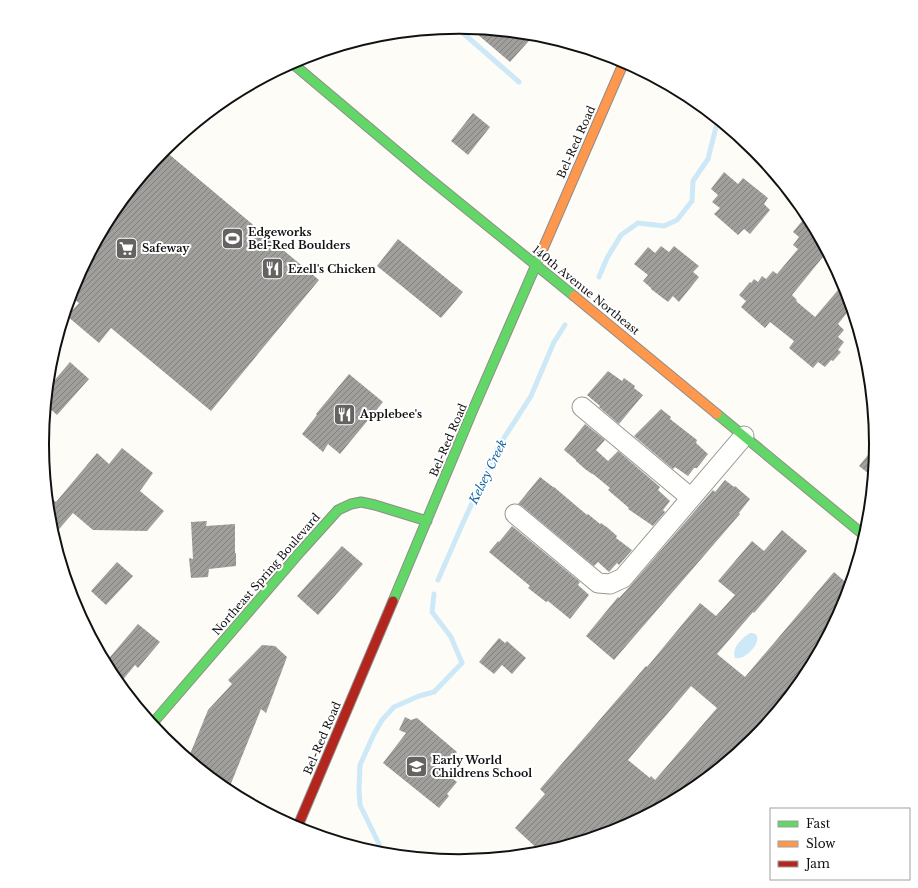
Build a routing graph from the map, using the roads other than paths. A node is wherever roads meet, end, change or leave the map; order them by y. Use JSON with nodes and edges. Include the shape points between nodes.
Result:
{"nodes":[{"id":1,"x":297,"y":67,"type":"edge"},
{"id":2,"x":622,"y":68,"type":"edge"},
{"id":3,"x":536,"y":265,"type":"junction"},
{"id":4,"x":582,"y":407,"type":"dead end"},
{"id":5,"x":744,"y":436,"type":"junction"},
{"id":6,"x":691,"y":498,"type":"junction"},
{"id":7,"x":515,"y":514,"type":"dead end"},
{"id":8,"x":427,"y":521,"type":"junction"},
{"id":9,"x":859,"y":531,"type":"edge"},
{"id":10,"x":156,"y":719,"type":"edge"},
{"id":11,"x":300,"y":822,"type":"edge"}],
"edges":[{"from":1,"to":3,"type":"main road","name":"140th Avenue Northeast"},
{"from":2,"to":3,"type":"main road","name":"Bel-Red Road"},
{"from":3,"to":5,"type":"main road","name":"140th Avenue Northeast"},
{"from":3,"to":8,"type":"main road","name":"Bel-Red Road"},
{"from":4,"to":6,"type":"street"},
{"from":5,"to":6,"type":"street"},
{"from":5,"to":9,"type":"main road","name":"140th Avenue Northeast"},
{"from":6,"to":7,"type":"street","via":[[623,578],[610,584],[598,583]]},
{"from":8,"to":10,"type":"main road","name":"Northeast Spring Boulevard","via":[[361,502],[338,510]]},
{"from":8,"to":11,"type":"main road","name":"Bel-Red Road"}]}
